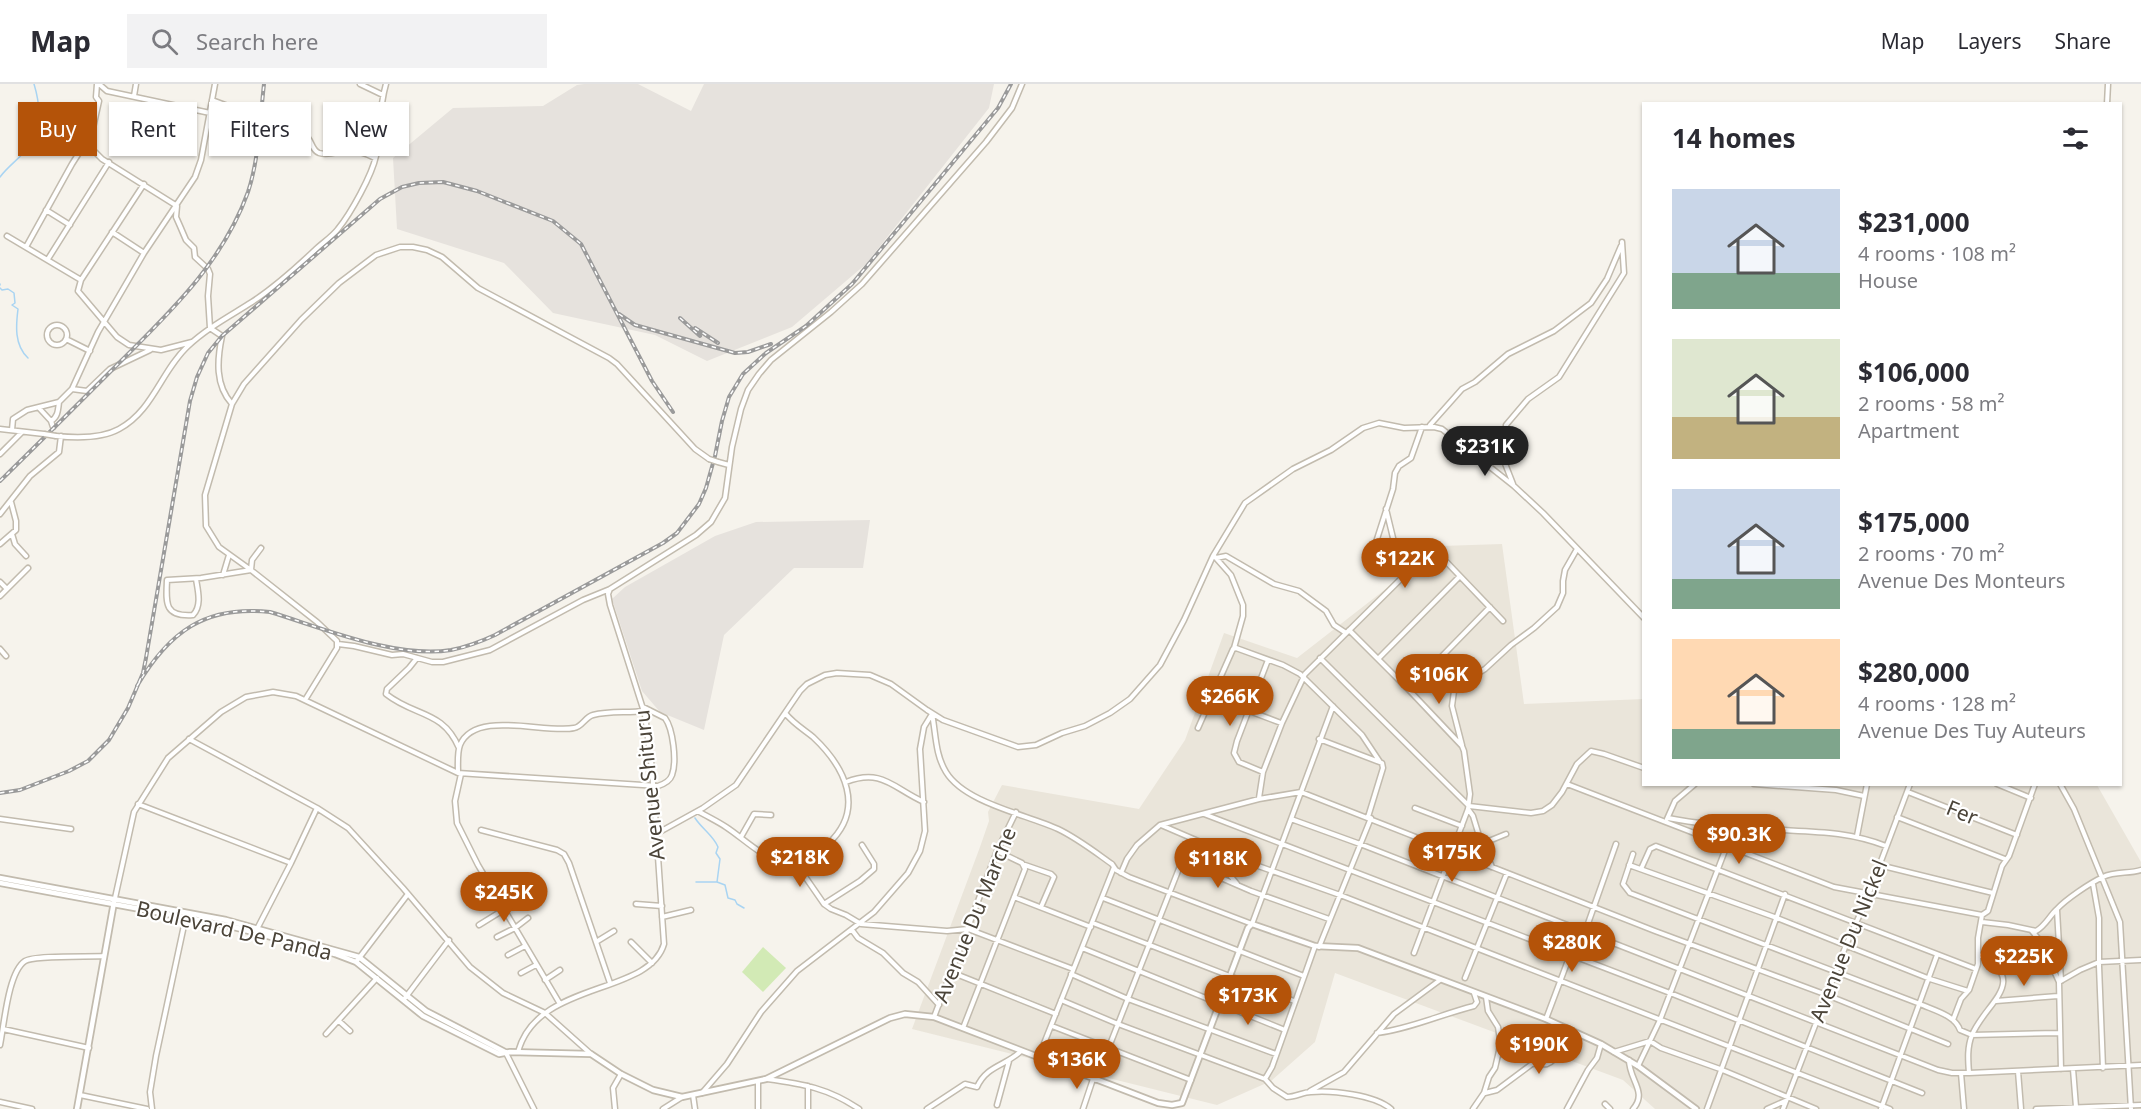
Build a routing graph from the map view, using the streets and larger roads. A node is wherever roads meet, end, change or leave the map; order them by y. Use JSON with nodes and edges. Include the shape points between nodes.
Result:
{"nodes":[{"id":1,"x":98,"y":84,"type":"edge"},
{"id":2,"x":136,"y":84,"type":"edge"},
{"id":3,"x":215,"y":84,"type":"edge"},
{"id":4,"x":360,"y":84,"type":"edge"},
{"id":5,"x":386,"y":84,"type":"edge"},
{"id":6,"x":1022,"y":84,"type":"edge"},
{"id":7,"x":2108,"y":84,"type":"edge"},
{"id":8,"x":383,"y":94,"type":"junction"},
{"id":9,"x":134,"y":96,"type":"junction"},
{"id":10,"x":212,"y":100,"type":"joint"},
{"id":11,"x":2107,"y":102,"type":"edge"},
{"id":12,"x":97,"y":110,"type":"edge"},
{"id":13,"x":209,"y":113,"type":"edge"},
{"id":14,"x":209,"y":118,"type":"edge"},
{"id":15,"x":97,"y":154,"type":"edge"},
{"id":16,"x":78,"y":156,"type":"edge"},
{"id":17,"x":375,"y":158,"type":"junction"},
{"id":18,"x":109,"y":162,"type":"junction"},
{"id":19,"x":144,"y":184,"type":"junction"},
{"id":20,"x":177,"y":206,"type":"junction"},
{"id":21,"x":46,"y":210,"type":"junction"},
{"id":22,"x":70,"y":225,"type":"junction"},
{"id":23,"x":112,"y":232,"type":"junction"},
{"id":24,"x":7,"y":236,"type":"dead end"},
{"id":25,"x":26,"y":246,"type":"junction"},
{"id":26,"x":144,"y":253,"type":"junction"},
{"id":27,"x":48,"y":260,"type":"junction"},
{"id":28,"x":81,"y":280,"type":"junction"},
{"id":29,"x":105,"y":321,"type":"junction"},
{"id":30,"x":210,"y":328,"type":"junction"},
{"id":31,"x":66,"y":339,"type":"junction"},
{"id":32,"x":192,"y":342,"type":"junction"},
{"id":33,"x":150,"y":349,"type":"junction"},
{"id":34,"x":90,"y":351,"type":"junction"},
{"id":35,"x":72,"y":389,"type":"junction"},
{"id":36,"x":59,"y":402,"type":"junction"},
{"id":37,"x":232,"y":404,"type":"junction"},
{"id":38,"x":39,"y":408,"type":"junction"},
{"id":39,"x":51,"y":421,"type":"junction"},
{"id":40,"x":1430,"y":425,"type":"dead end"},
{"id":41,"x":53,"y":427,"type":"dead end"},
{"id":42,"x":1422,"y":427,"type":"junction"},
{"id":43,"x":0,"y":429,"type":"edge"},
{"id":44,"x":12,"y":430,"type":"junction"},
{"id":45,"x":22,"y":432,"type":"junction"},
{"id":46,"x":59,"y":436,"type":"junction"},
{"id":47,"x":0,"y":454,"type":"edge"},
{"id":48,"x":729,"y":465,"type":"junction"},
{"id":49,"x":1514,"y":486,"type":"junction"},
{"id":50,"x":11,"y":501,"type":"junction"},
{"id":51,"x":1386,"y":508,"type":"junction"},
{"id":52,"x":0,"y":514,"type":"edge"},
{"id":53,"x":12,"y":534,"type":"junction"},
{"id":54,"x":0,"y":544,"type":"edge"},
{"id":55,"x":261,"y":549,"type":"dead end"},
{"id":56,"x":1577,"y":549,"type":"junction"},
{"id":57,"x":229,"y":555,"type":"junction"},
{"id":58,"x":26,"y":556,"type":"dead end"},
{"id":59,"x":1215,"y":557,"type":"junction"},
{"id":60,"x":1369,"y":564,"type":"dead end"},
{"id":61,"x":28,"y":568,"type":"dead end"},
{"id":62,"x":251,"y":570,"type":"junction"},
{"id":63,"x":223,"y":575,"type":"junction"},
{"id":64,"x":1402,"y":576,"type":"junction"},
{"id":65,"x":1460,"y":576,"type":"junction"},
{"id":66,"x":196,"y":579,"type":"junction"},
{"id":67,"x":0,"y":582,"type":"edge"},
{"id":68,"x":7,"y":589,"type":"junction"},
{"id":69,"x":610,"y":589,"type":"junction"},
{"id":70,"x":0,"y":596,"type":"edge"},
{"id":71,"x":1490,"y":607,"type":"junction"},
{"id":72,"x":1642,"y":616,"type":"edge"},
{"id":73,"x":1503,"y":621,"type":"dead end"},
{"id":74,"x":1348,"y":632,"type":"junction"},
{"id":75,"x":338,"y":644,"type":"junction"},
{"id":76,"x":1234,"y":648,"type":"junction"},
{"id":77,"x":0,"y":649,"type":"edge"},
{"id":78,"x":6,"y":656,"type":"dead end"},
{"id":79,"x":417,"y":658,"type":"junction"},
{"id":80,"x":1320,"y":658,"type":"junction"},
{"id":81,"x":1378,"y":659,"type":"junction"},
{"id":82,"x":1268,"y":660,"type":"junction"},
{"id":83,"x":1304,"y":678,"type":"junction"},
{"id":84,"x":1409,"y":690,"type":"junction"},
{"id":85,"x":1212,"y":697,"type":"junction"},
{"id":86,"x":305,"y":700,"type":"junction"},
{"id":87,"x":1333,"y":706,"type":"junction"},
{"id":88,"x":644,"y":709,"type":"junction"},
{"id":89,"x":1248,"y":711,"type":"junction"},
{"id":90,"x":785,"y":713,"type":"junction"},
{"id":91,"x":932,"y":713,"type":"junction"},
{"id":92,"x":1282,"y":723,"type":"junction"},
{"id":93,"x":1198,"y":728,"type":"dead end"},
{"id":94,"x":189,"y":739,"type":"junction"},
{"id":95,"x":1319,"y":740,"type":"junction"},
{"id":96,"x":1462,"y":746,"type":"junction"},
{"id":97,"x":459,"y":748,"type":"junction"},
{"id":98,"x":1380,"y":762,"type":"junction"},
{"id":99,"x":1642,"y":767,"type":"edge"},
{"id":100,"x":1263,"y":772,"type":"junction"},
{"id":101,"x":459,"y":773,"type":"junction"},
{"id":102,"x":846,"y":782,"type":"junction"},
{"id":103,"x":1567,"y":784,"type":"junction"},
{"id":104,"x":1693,"y":786,"type":"edge"},
{"id":105,"x":1781,"y":786,"type":"edge"},
{"id":106,"x":1866,"y":786,"type":"edge"},
{"id":107,"x":1910,"y":786,"type":"edge"},
{"id":108,"x":2002,"y":786,"type":"edge"},
{"id":109,"x":2035,"y":786,"type":"edge"},
{"id":110,"x":2061,"y":786,"type":"edge"},
{"id":111,"x":653,"y":787,"type":"junction"},
{"id":112,"x":1300,"y":792,"type":"junction"},
{"id":113,"x":1908,"y":792,"type":"junction"},
{"id":114,"x":1864,"y":796,"type":"junction"},
{"id":115,"x":2031,"y":798,"type":"junction"},
{"id":116,"x":1259,"y":799,"type":"junction"},
{"id":117,"x":924,"y":802,"type":"junction"},
{"id":118,"x":138,"y":804,"type":"junction"},
{"id":119,"x":1468,"y":807,"type":"junction"},
{"id":120,"x":317,"y":808,"type":"junction"},
{"id":121,"x":1416,"y":808,"type":"dead end"},
{"id":122,"x":698,"y":811,"type":"junction"},
{"id":123,"x":1016,"y":812,"type":"junction"},
{"id":124,"x":1203,"y":814,"type":"junction"},
{"id":125,"x":771,"y":815,"type":"dead end"},
{"id":126,"x":1897,"y":817,"type":"junction"},
{"id":127,"x":1370,"y":818,"type":"junction"},
{"id":128,"x":0,"y":819,"type":"edge"},
{"id":129,"x":1291,"y":819,"type":"junction"},
{"id":130,"x":1667,"y":820,"type":"junction"},
{"id":131,"x":1160,"y":825,"type":"junction"},
{"id":132,"x":1462,"y":826,"type":"junction"},
{"id":133,"x":1734,"y":827,"type":"junction"},
{"id":134,"x":71,"y":829,"type":"dead end"},
{"id":135,"x":481,"y":830,"type":"dead end"},
{"id":136,"x":656,"y":834,"type":"junction"},
{"id":137,"x":1506,"y":834,"type":"dead end"},
{"id":138,"x":2017,"y":835,"type":"junction"},
{"id":139,"x":1857,"y":836,"type":"junction"},
{"id":140,"x":741,"y":837,"type":"junction"},
{"id":141,"x":1191,"y":838,"type":"junction"},
{"id":142,"x":1204,"y":843,"type":"junction"},
{"id":143,"x":1481,"y":843,"type":"junction"},
{"id":144,"x":1281,"y":844,"type":"junction"},
{"id":145,"x":1360,"y":844,"type":"junction"},
{"id":146,"x":1616,"y":844,"type":"dead end"},
{"id":147,"x":862,"y":845,"type":"dead end"},
{"id":148,"x":1727,"y":845,"type":"junction"},
{"id":149,"x":1886,"y":846,"type":"junction"},
{"id":150,"x":997,"y":851,"type":"junction"},
{"id":151,"x":1455,"y":853,"type":"junction"},
{"id":152,"x":1633,"y":854,"type":"dead end"},
{"id":153,"x":2005,"y":859,"type":"junction"},
{"id":154,"x":789,"y":861,"type":"junction"},
{"id":155,"x":1182,"y":861,"type":"junction"},
{"id":156,"x":291,"y":863,"type":"junction"},
{"id":157,"x":1025,"y":865,"type":"junction"},
{"id":158,"x":1629,"y":865,"type":"junction"},
{"id":159,"x":1879,"y":865,"type":"junction"},
{"id":160,"x":1114,"y":867,"type":"junction"},
{"id":161,"x":1493,"y":867,"type":"junction"},
{"id":162,"x":1641,"y":869,"type":"junction"},
{"id":163,"x":1718,"y":869,"type":"junction"},
{"id":164,"x":1350,"y":870,"type":"junction"},
{"id":165,"x":2141,"y":870,"type":"edge"},
{"id":166,"x":1271,"y":871,"type":"junction"},
{"id":167,"x":1121,"y":873,"type":"junction"},
{"id":168,"x":1507,"y":873,"type":"junction"},
{"id":169,"x":1442,"y":877,"type":"junction"},
{"id":170,"x":0,"y":878,"type":"edge"},
{"id":171,"x":2101,"y":878,"type":"junction"},
{"id":172,"x":0,"y":883,"type":"edge"},
{"id":173,"x":2093,"y":884,"type":"junction"},
{"id":174,"x":1238,"y":885,"type":"junction"},
{"id":175,"x":491,"y":888,"type":"junction"},
{"id":176,"x":1169,"y":892,"type":"junction"},
{"id":177,"x":1869,"y":893,"type":"junction"},
{"id":178,"x":1993,"y":893,"type":"junction"},
{"id":179,"x":408,"y":894,"type":"junction"},
{"id":180,"x":1709,"y":894,"type":"junction"},
{"id":181,"x":1785,"y":894,"type":"junction"},
{"id":182,"x":1263,"y":895,"type":"junction"},
{"id":183,"x":1340,"y":895,"type":"junction"},
{"id":184,"x":1013,"y":897,"type":"junction"},
{"id":185,"x":472,"y":898,"type":"dead end"},
{"id":186,"x":1103,"y":898,"type":"junction"},
{"id":187,"x":1497,"y":898,"type":"junction"},
{"id":188,"x":114,"y":901,"type":"junction"},
{"id":189,"x":518,"y":901,"type":"dead end"},
{"id":190,"x":1432,"y":902,"type":"junction"},
{"id":191,"x":636,"y":904,"type":"dead end"},
{"id":192,"x":825,"y":904,"type":"junction"},
{"id":193,"x":662,"y":906,"type":"junction"},
{"id":194,"x":1594,"y":907,"type":"junction"},
{"id":195,"x":1041,"y":908,"type":"junction"},
{"id":196,"x":2057,"y":909,"type":"junction"},
{"id":197,"x":504,"y":910,"type":"junction"},
{"id":198,"x":691,"y":910,"type":"dead end"},
{"id":199,"x":187,"y":915,"type":"junction"},
{"id":200,"x":1982,"y":915,"type":"junction"},
{"id":201,"x":662,"y":917,"type":"junction"},
{"id":202,"x":528,"y":918,"type":"dead end"},
{"id":203,"x":1777,"y":918,"type":"junction"},
{"id":204,"x":1158,"y":919,"type":"junction"},
{"id":205,"x":1329,"y":919,"type":"junction"},
{"id":206,"x":1699,"y":919,"type":"junction"},
{"id":207,"x":1855,"y":922,"type":"junction"},
{"id":208,"x":1982,"y":922,"type":"junction"},
{"id":209,"x":1487,"y":923,"type":"junction"},
{"id":210,"x":861,"y":924,"type":"junction"},
{"id":211,"x":1251,"y":924,"type":"junction"},
{"id":212,"x":479,"y":925,"type":"dead end"},
{"id":213,"x":1092,"y":925,"type":"junction"},
{"id":214,"x":1423,"y":927,"type":"junction"},
{"id":215,"x":515,"y":928,"type":"junction"},
{"id":216,"x":256,"y":930,"type":"junction"},
{"id":217,"x":852,"y":930,"type":"junction"},
{"id":218,"x":968,"y":930,"type":"junction"},
{"id":219,"x":614,"y":931,"type":"dead end"},
{"id":220,"x":1579,"y":931,"type":"junction"},
{"id":221,"x":2032,"y":931,"type":"junction"},
{"id":222,"x":1585,"y":932,"type":"junction"},
{"id":223,"x":497,"y":937,"type":"dead end"},
{"id":224,"x":449,"y":940,"type":"junction"},
{"id":225,"x":995,"y":940,"type":"junction"},
{"id":226,"x":596,"y":942,"type":"junction"},
{"id":227,"x":631,"y":942,"type":"dead end"},
{"id":228,"x":1149,"y":944,"type":"junction"},
{"id":229,"x":1689,"y":944,"type":"junction"},
{"id":230,"x":1767,"y":945,"type":"junction"},
{"id":231,"x":1846,"y":945,"type":"junction"},
{"id":232,"x":525,"y":946,"type":"junction"},
{"id":233,"x":1317,"y":946,"type":"junction"},
{"id":234,"x":1082,"y":948,"type":"junction"},
{"id":235,"x":1477,"y":948,"type":"junction"},
{"id":236,"x":1240,"y":950,"type":"junction"},
{"id":237,"x":1414,"y":953,"type":"dead end"},
{"id":238,"x":1570,"y":954,"type":"junction"},
{"id":239,"x":508,"y":955,"type":"dead end"},
{"id":240,"x":1938,"y":955,"type":"junction"},
{"id":241,"x":1979,"y":955,"type":"junction"},
{"id":242,"x":104,"y":956,"type":"junction"},
{"id":243,"x":358,"y":960,"type":"junction"},
{"id":244,"x":2141,"y":960,"type":"edge"},
{"id":245,"x":2121,"y":961,"type":"junction"},
{"id":246,"x":2099,"y":962,"type":"junction"},
{"id":247,"x":652,"y":963,"type":"junction"},
{"id":248,"x":536,"y":965,"type":"junction"},
{"id":249,"x":1073,"y":969,"type":"junction"},
{"id":250,"x":1679,"y":969,"type":"junction"},
{"id":251,"x":1976,"y":969,"type":"junction"},
{"id":252,"x":560,"y":970,"type":"dead end"},
{"id":253,"x":1138,"y":970,"type":"junction"},
{"id":254,"x":1758,"y":970,"type":"junction"},
{"id":255,"x":1836,"y":971,"type":"junction"},
{"id":256,"x":951,"y":972,"type":"junction"},
{"id":257,"x":521,"y":973,"type":"dead end"},
{"id":258,"x":382,"y":974,"type":"junction"},
{"id":259,"x":1071,"y":974,"type":"junction"},
{"id":260,"x":1230,"y":975,"type":"junction"},
{"id":261,"x":1304,"y":976,"type":"junction"},
{"id":262,"x":1466,"y":978,"type":"dead end"},
{"id":263,"x":376,"y":979,"type":"junction"},
{"id":264,"x":1930,"y":979,"type":"junction"},
{"id":265,"x":545,"y":980,"type":"junction"},
{"id":266,"x":1440,"y":980,"type":"junction"},
{"id":267,"x":1561,"y":981,"type":"junction"},
{"id":268,"x":2060,"y":982,"type":"junction"},
{"id":269,"x":610,"y":983,"type":"junction"},
{"id":270,"x":979,"y":984,"type":"junction"},
{"id":271,"x":1968,"y":992,"type":"junction"},
{"id":272,"x":1474,"y":993,"type":"junction"},
{"id":273,"x":1670,"y":993,"type":"junction"},
{"id":274,"x":1827,"y":995,"type":"junction"},
{"id":275,"x":1750,"y":996,"type":"junction"},
{"id":276,"x":2058,"y":996,"type":"junction"},
{"id":277,"x":1486,"y":997,"type":"junction"},
{"id":278,"x":405,"y":998,"type":"junction"},
{"id":279,"x":1128,"y":999,"type":"junction"},
{"id":280,"x":1061,"y":1000,"type":"junction"},
{"id":281,"x":1294,"y":1001,"type":"junction"},
{"id":282,"x":1220,"y":1002,"type":"junction"},
{"id":283,"x":1993,"y":1002,"type":"junction"},
{"id":284,"x":560,"y":1004,"type":"junction"},
{"id":285,"x":1920,"y":1004,"type":"junction"},
{"id":286,"x":939,"y":1005,"type":"junction"},
{"id":287,"x":545,"y":1013,"type":"junction"},
{"id":288,"x":1056,"y":1014,"type":"junction"},
{"id":289,"x":934,"y":1017,"type":"junction"},
{"id":290,"x":1546,"y":1019,"type":"junction"},
{"id":291,"x":1660,"y":1020,"type":"junction"},
{"id":292,"x":1953,"y":1020,"type":"junction"},
{"id":293,"x":339,"y":1021,"type":"junction"},
{"id":294,"x":1817,"y":1021,"type":"junction"},
{"id":295,"x":1739,"y":1022,"type":"junction"},
{"id":296,"x":1118,"y":1024,"type":"junction"},
{"id":297,"x":1051,"y":1026,"type":"junction"},
{"id":298,"x":963,"y":1028,"type":"junction"},
{"id":299,"x":1567,"y":1028,"type":"junction"},
{"id":300,"x":3,"y":1029,"type":"junction"},
{"id":301,"x":1285,"y":1029,"type":"junction"},
{"id":302,"x":1210,"y":1030,"type":"junction"},
{"id":303,"x":1911,"y":1030,"type":"junction"},
{"id":304,"x":350,"y":1031,"type":"dead end"},
{"id":305,"x":2059,"y":1033,"type":"junction"},
{"id":306,"x":326,"y":1034,"type":"dead end"},
{"id":307,"x":1377,"y":1034,"type":"junction"},
{"id":308,"x":1972,"y":1035,"type":"junction"},
{"id":309,"x":1650,"y":1041,"type":"junction"},
{"id":310,"x":1601,"y":1044,"type":"junction"},
{"id":311,"x":1948,"y":1044,"type":"dead end"},
{"id":312,"x":0,"y":1045,"type":"edge"},
{"id":313,"x":1729,"y":1046,"type":"junction"},
{"id":314,"x":1806,"y":1046,"type":"junction"},
{"id":315,"x":89,"y":1048,"type":"junction"},
{"id":316,"x":1108,"y":1048,"type":"junction"},
{"id":317,"x":1022,"y":1050,"type":"junction"},
{"id":318,"x":506,"y":1052,"type":"junction"},
{"id":319,"x":518,"y":1052,"type":"junction"},
{"id":320,"x":1614,"y":1052,"type":"junction"},
{"id":321,"x":591,"y":1054,"type":"junction"},
{"id":322,"x":1276,"y":1054,"type":"junction"},
{"id":323,"x":1901,"y":1054,"type":"junction"},
{"id":324,"x":1200,"y":1055,"type":"junction"},
{"id":325,"x":1040,"y":1056,"type":"junction"},
{"id":326,"x":1009,"y":1060,"type":"junction"},
{"id":327,"x":1629,"y":1060,"type":"junction"},
{"id":328,"x":1638,"y":1065,"type":"junction"},
{"id":329,"x":2141,"y":1065,"type":"edge"},
{"id":330,"x":2129,"y":1066,"type":"junction"},
{"id":331,"x":2103,"y":1068,"type":"junction"},
{"id":332,"x":1720,"y":1069,"type":"junction"},
{"id":333,"x":2073,"y":1069,"type":"junction"},
{"id":334,"x":2061,"y":1070,"type":"junction"},
{"id":335,"x":1796,"y":1071,"type":"junction"},
{"id":336,"x":2018,"y":1071,"type":"junction"},
{"id":337,"x":1961,"y":1073,"type":"junction"},
{"id":338,"x":1969,"y":1073,"type":"junction"},
{"id":339,"x":621,"y":1074,"type":"junction"},
{"id":340,"x":766,"y":1079,"type":"junction"},
{"id":341,"x":1094,"y":1079,"type":"junction"},
{"id":342,"x":1266,"y":1079,"type":"junction"},
{"id":343,"x":1191,"y":1080,"type":"junction"},
{"id":344,"x":758,"y":1082,"type":"junction"},
{"id":345,"x":1892,"y":1083,"type":"junction"},
{"id":346,"x":808,"y":1085,"type":"junction"},
{"id":347,"x":1309,"y":1092,"type":"junction"},
{"id":348,"x":1484,"y":1093,"type":"junction"},
{"id":349,"x":1922,"y":1093,"type":"dead end"},
{"id":350,"x":701,"y":1094,"type":"junction"},
{"id":351,"x":80,"y":1095,"type":"junction"},
{"id":352,"x":693,"y":1095,"type":"junction"},
{"id":353,"x":682,"y":1097,"type":"junction"},
{"id":354,"x":1787,"y":1099,"type":"junction"},
{"id":355,"x":0,"y":1102,"type":"edge"},
{"id":356,"x":1605,"y":1104,"type":"dead end"},
{"id":357,"x":997,"y":1105,"type":"dead end"},
{"id":358,"x":2141,"y":1105,"type":"edge"},
{"id":359,"x":1181,"y":1106,"type":"edge"},
{"id":360,"x":2131,"y":1107,"type":"edge"},
{"id":361,"x":1882,"y":1108,"type":"edge"},
{"id":362,"x":2076,"y":1108,"type":"edge"},
{"id":363,"x":32,"y":1109,"type":"edge"},
{"id":364,"x":77,"y":1109,"type":"edge"},
{"id":365,"x":147,"y":1109,"type":"edge"},
{"id":366,"x":152,"y":1109,"type":"edge"},
{"id":367,"x":534,"y":1109,"type":"edge"},
{"id":368,"x":615,"y":1109,"type":"edge"},
{"id":369,"x":663,"y":1109,"type":"edge"},
{"id":370,"x":694,"y":1109,"type":"edge"},
{"id":371,"x":758,"y":1109,"type":"edge"},
{"id":372,"x":808,"y":1109,"type":"edge"},
{"id":373,"x":859,"y":1109,"type":"edge"},
{"id":374,"x":927,"y":1109,"type":"edge"},
{"id":375,"x":1083,"y":1109,"type":"edge"},
{"id":376,"x":1391,"y":1109,"type":"edge"},
{"id":377,"x":1473,"y":1109,"type":"edge"},
{"id":378,"x":1567,"y":1109,"type":"edge"},
{"id":379,"x":1610,"y":1109,"type":"edge"},
{"id":380,"x":1634,"y":1109,"type":"edge"},
{"id":381,"x":1696,"y":1109,"type":"edge"},
{"id":382,"x":1707,"y":1109,"type":"edge"},
{"id":383,"x":1767,"y":1109,"type":"edge"},
{"id":384,"x":1783,"y":1109,"type":"edge"},
{"id":385,"x":1816,"y":1109,"type":"edge"},
{"id":386,"x":1890,"y":1109,"type":"edge"},
{"id":387,"x":1964,"y":1109,"type":"edge"},
{"id":388,"x":2021,"y":1109,"type":"edge"},
{"id":389,"x":2036,"y":1109,"type":"edge"}],
"edges":[{"from":1,"to":9,"type":"street","via":[[107,91]]},
{"from":1,"to":12,"type":"street"},
{"from":2,"to":9,"type":"street"},
{"from":3,"to":10,"type":"street"},
{"from":4,"to":8,"type":"street"},
{"from":5,"to":8,"type":"street"},
{"from":6,"to":48,"type":"street","via":[[1012,108],[986,142],[862,284],[759,374],[741,409]]},
{"from":7,"to":11,"type":"street"},
{"from":8,"to":17,"type":"street"},
{"from":9,"to":13,"type":"street"},
{"from":10,"to":17,"type":"street","via":[[300,133],[320,153],[348,150]]},
{"from":14,"to":20,"type":"street","via":[[198,169]]},
{"from":15,"to":18,"type":"street"},
{"from":16,"to":21,"type":"street"},
{"from":17,"to":30,"type":"street","via":[[368,178],[338,229],[286,277]]},
{"from":18,"to":19,"type":"street"},
{"from":18,"to":22,"type":"street"},
{"from":19,"to":20,"type":"street"},
{"from":19,"to":23,"type":"street"},
{"from":20,"to":26,"type":"street"},
{"from":20,"to":30,"type":"street","via":[[176,217],[185,238],[210,274]]},
{"from":21,"to":22,"type":"street"},
{"from":21,"to":25,"type":"street"},
{"from":22,"to":27,"type":"street"},
{"from":23,"to":26,"type":"street"},
{"from":23,"to":28,"type":"street"},
{"from":24,"to":25,"type":"street"},
{"from":25,"to":27,"type":"street"},
{"from":26,"to":29,"type":"street"},
{"from":27,"to":28,"type":"street"},
{"from":28,"to":29,"type":"street","via":[[80,294]]},
{"from":29,"to":33,"type":"street","via":[[124,342]]},
{"from":29,"to":34,"type":"street"},
{"from":30,"to":32,"type":"street"},
{"from":30,"to":37,"type":"street","via":[[222,336],[217,364],[224,395]]},
{"from":31,"to":31,"type":"street","via":[[62,344],[53,344],[47,337],[48,330],[61,326],[66,330]]},
{"from":31,"to":34,"type":"street"},
{"from":32,"to":33,"type":"street"},
{"from":32,"to":46,"type":"street","via":[[133,420],[102,435]]},
{"from":33,"to":35,"type":"street","via":[[105,372],[87,391]]},
{"from":34,"to":35,"type":"street"},
{"from":35,"to":36,"type":"street"},
{"from":36,"to":38,"type":"street"},
{"from":36,"to":39,"type":"street"},
{"from":37,"to":48,"type":"street","bridge":true,"via":[[272,352],[339,283],[376,255],[413,247],[442,257],[478,288],[609,358],[695,449]]},
{"from":37,"to":57,"type":"street","via":[[204,510],[212,538]]},
{"from":38,"to":39,"type":"street"},
{"from":38,"to":44,"type":"street","via":[[16,416]]},
{"from":39,"to":41,"type":"street"},
{"from":40,"to":49,"type":"street","via":[[1462,389],[1508,354],[1554,331],[1591,303],[1611,271],[1622,242],[1624,273],[1559,377],[1528,399],[1506,426],[1504,461]]},
{"from":42,"to":49,"type":"street","via":[[1442,429]]},
{"from":42,"to":51,"type":"street","via":[[1411,458],[1396,470]]},
{"from":42,"to":59,"type":"street","via":[[1372,425],[1293,469],[1245,503]]},
{"from":43,"to":44,"type":"street"},
{"from":44,"to":45,"type":"street"},
{"from":45,"to":46,"type":"street","bridge":true},
{"from":45,"to":47,"type":"street"},
{"from":46,"to":50,"type":"street","via":[[59,452],[30,476]]},
{"from":48,"to":69,"type":"street","via":[[725,498],[711,522]]},
{"from":49,"to":56,"type":"street"},
{"from":50,"to":52,"type":"street"},
{"from":50,"to":53,"type":"street","via":[[16,521]]},
{"from":51,"to":60,"type":"street"},
{"from":51,"to":64,"type":"street"},
{"from":53,"to":54,"type":"street"},
{"from":53,"to":58,"type":"street"},
{"from":55,"to":62,"type":"street","via":[[252,560]]},
{"from":56,"to":72,"type":"street"},
{"from":56,"to":96,"type":"street","via":[[1565,570],[1563,594],[1557,607],[1454,691],[1452,706]]},
{"from":57,"to":62,"type":"street"},
{"from":57,"to":63,"type":"street"},
{"from":59,"to":74,"type":"street","via":[[1226,556],[1274,584],[1299,591],[1326,611],[1334,625]]},
{"from":59,"to":76,"type":"street","via":[[1231,574],[1243,605]]},
{"from":59,"to":91,"type":"street","via":[[1167,654],[1145,685],[1097,720],[1036,745],[1018,747]]},
{"from":61,"to":68,"type":"street"},
{"from":62,"to":63,"type":"street"},
{"from":62,"to":75,"type":"street","via":[[327,630]]},
{"from":63,"to":66,"type":"street"},
{"from":64,"to":65,"type":"street","via":[[1432,550]]},
{"from":64,"to":74,"type":"street"},
{"from":65,"to":71,"type":"street"},
{"from":65,"to":81,"type":"street"},
{"from":66,"to":66,"type":"street","via":[[167,580],[166,601],[171,611],[187,616],[197,612]]},
{"from":67,"to":68,"type":"street"},
{"from":68,"to":70,"type":"street"},
{"from":69,"to":79,"type":"street","via":[[490,650],[443,662]]},
{"from":69,"to":88,"type":"street","name":"Avenue Shituru","via":[[610,605]]},
{"from":71,"to":73,"type":"street"},
{"from":71,"to":84,"type":"street"},
{"from":74,"to":80,"type":"street"},
{"from":74,"to":81,"type":"street"},
{"from":75,"to":79,"type":"street"},
{"from":75,"to":86,"type":"street"},
{"from":76,"to":82,"type":"street"},
{"from":76,"to":85,"type":"street"},
{"from":77,"to":78,"type":"street"},
{"from":79,"to":97,"type":"street","via":[[386,694],[447,726]]},
{"from":80,"to":83,"type":"street"},
{"from":80,"to":119,"type":"street"},
{"from":81,"to":84,"type":"street"},
{"from":82,"to":83,"type":"street"},
{"from":82,"to":89,"type":"street"},
{"from":83,"to":87,"type":"street"},
{"from":83,"to":92,"type":"street"},
{"from":84,"to":96,"type":"street"},
{"from":85,"to":89,"type":"street"},
{"from":85,"to":93,"type":"street"},
{"from":86,"to":94,"type":"street","via":[[278,692],[252,695],[221,712]]},
{"from":86,"to":101,"type":"street"},
{"from":87,"to":95,"type":"street"},
{"from":87,"to":98,"type":"street","via":[[1362,735]]},
{"from":88,"to":97,"type":"street","via":[[592,715],[574,728],[486,726],[477,729]]},
{"from":88,"to":111,"type":"street","name":"Avenue Shituru"},
{"from":88,"to":111,"type":"street","via":[[665,718],[672,737],[671,777]]},
{"from":89,"to":92,"type":"street"},
{"from":89,"to":100,"type":"street","via":[[1234,753],[1239,762]]},
{"from":90,"to":91,"type":"street","via":[[807,684],[837,673],[881,678]]},
{"from":90,"to":102,"type":"street","via":[[818,743]]},
{"from":90,"to":122,"type":"street","via":[[736,785]]},
{"from":91,"to":117,"type":"street","via":[[924,727],[920,749]]},
{"from":91,"to":123,"type":"street","via":[[939,758],[950,778],[968,793]]},
{"from":92,"to":100,"type":"street"},
{"from":94,"to":118,"type":"street","via":[[159,769]]},
{"from":94,"to":120,"type":"street"},
{"from":95,"to":98,"type":"street"},
{"from":95,"to":112,"type":"street"},
{"from":96,"to":119,"type":"street","via":[[1469,781]]},
{"from":97,"to":101,"type":"street"},
{"from":98,"to":127,"type":"street","via":[[1383,768]]},
{"from":99,"to":103,"type":"street","via":[[1591,752],[1577,764]]},
{"from":100,"to":116,"type":"street"},
{"from":101,"to":111,"type":"street"},
{"from":101,"to":175,"type":"street","via":[[456,818]]},
{"from":102,"to":117,"type":"street","via":[[867,776],[881,778]]},
{"from":102,"to":154,"type":"street","via":[[848,810],[839,832],[823,848]]},
{"from":103,"to":119,"type":"street","via":[[1552,805],[1537,813]]},
{"from":103,"to":130,"type":"street"},
{"from":104,"to":130,"type":"street","via":[[1673,804]]},
{"from":105,"to":114,"type":"street"},
{"from":106,"to":114,"type":"street"},
{"from":107,"to":113,"type":"street","name":"Avenue Du Nickel"},
{"from":108,"to":115,"type":"street"},
{"from":109,"to":115,"type":"street"},
{"from":110,"to":171,"type":"street"},
{"from":111,"to":136,"type":"street","name":"Avenue Shituru"},
{"from":112,"to":116,"type":"street"},
{"from":112,"to":127,"type":"street"},
{"from":112,"to":129,"type":"street"},
{"from":113,"to":126,"type":"street","name":"Avenue Du Nickel"},
{"from":113,"to":138,"type":"street","name":"Fer"},
{"from":114,"to":139,"type":"street"},
{"from":115,"to":138,"type":"street"},
{"from":116,"to":124,"type":"street"},
{"from":117,"to":210,"type":"street","via":[[924,840],[913,864],[887,899]]},
{"from":118,"to":156,"type":"street"},
{"from":118,"to":188,"type":"street","via":[[131,818]]},
{"from":119,"to":132,"type":"street"},
{"from":119,"to":143,"type":"street"},
{"from":120,"to":156,"type":"street"},
{"from":120,"to":179,"type":"street","via":[[348,828]]},
{"from":121,"to":132,"type":"street"},
{"from":122,"to":136,"type":"street"},
{"from":122,"to":140,"type":"street"},
{"from":123,"to":150,"type":"street","name":"Avenue Du Marche"},
{"from":123,"to":160,"type":"street","via":[[1061,830]]},
{"from":124,"to":131,"type":"street"},
{"from":124,"to":144,"type":"street"},
{"from":125,"to":140,"type":"street","via":[[754,814]]},
{"from":126,"to":149,"type":"street","name":"Avenue Du Nickel"},
{"from":126,"to":153,"type":"street"},
{"from":127,"to":145,"type":"street"},
{"from":127,"to":151,"type":"street"},
{"from":128,"to":134,"type":"street"},
{"from":129,"to":144,"type":"street"},
{"from":129,"to":145,"type":"street"},
{"from":130,"to":133,"type":"street"},
{"from":130,"to":148,"type":"street"},
{"from":131,"to":141,"type":"street"},
{"from":131,"to":167,"type":"street","via":[[1137,845]]},
{"from":132,"to":151,"type":"street"},
{"from":133,"to":139,"type":"street"},
{"from":133,"to":148,"type":"street"},
{"from":135,"to":226,"type":"street","via":[[564,854]]},
{"from":136,"to":193,"type":"street","name":"Avenue Shituru"},
{"from":137,"to":143,"type":"street"},
{"from":138,"to":153,"type":"street"},
{"from":139,"to":149,"type":"street"},
{"from":140,"to":154,"type":"street","via":[[776,859]]},
{"from":141,"to":142,"type":"street"},
{"from":141,"to":155,"type":"street"},
{"from":142,"to":166,"type":"street"},
{"from":142,"to":174,"type":"street"},
{"from":143,"to":151,"type":"street"},
{"from":143,"to":161,"type":"street"},
{"from":144,"to":164,"type":"street"},
{"from":144,"to":166,"type":"street"},
{"from":145,"to":164,"type":"street"},
{"from":145,"to":169,"type":"street"},
{"from":146,"to":194,"type":"street"},
{"from":147,"to":192,"type":"street","via":[[874,869]]},
{"from":148,"to":163,"type":"street"},
{"from":148,"to":177,"type":"street","via":[[1834,887]]},
{"from":149,"to":159,"type":"street","name":"Avenue Du Nickel"},
{"from":150,"to":157,"type":"street"},
{"from":150,"to":218,"type":"street","name":"Avenue Du Marche"},
{"from":151,"to":161,"type":"street"},
{"from":151,"to":169,"type":"street"},
{"from":152,"to":158,"type":"street"},
{"from":153,"to":178,"type":"street"},
{"from":154,"to":192,"type":"street"},
{"from":155,"to":174,"type":"street"},
{"from":155,"to":176,"type":"street"},
{"from":156,"to":216,"type":"street"},
{"from":157,"to":184,"type":"street"},
{"from":157,"to":195,"type":"street","via":[[1054,877]]},
{"from":158,"to":162,"type":"street"},
{"from":158,"to":206,"type":"street","via":[[1623,884],[1630,892]]},
{"from":159,"to":177,"type":"street","name":"Avenue Du Nickel"},
{"from":159,"to":178,"type":"street"},
{"from":160,"to":167,"type":"street"},
{"from":160,"to":186,"type":"street"},
{"from":161,"to":168,"type":"street"},
{"from":162,"to":163,"type":"street","via":[[1650,849],[1656,846]]},
{"from":162,"to":180,"type":"street"},
{"from":163,"to":180,"type":"street"},
{"from":163,"to":181,"type":"street"},
{"from":164,"to":183,"type":"street"},
{"from":164,"to":190,"type":"street"},
{"from":165,"to":171,"type":"street"},
{"from":166,"to":182,"type":"street"},
{"from":166,"to":183,"type":"street"},
{"from":167,"to":176,"type":"street"},
{"from":168,"to":187,"type":"street"},
{"from":168,"to":194,"type":"street"},
{"from":169,"to":187,"type":"street"},
{"from":169,"to":190,"type":"street"},
{"from":170,"to":188,"type":"street"},
{"from":171,"to":173,"type":"street"},
{"from":171,"to":245,"type":"street","via":[[2120,922]]},
{"from":172,"to":188,"type":"street"},
{"from":173,"to":196,"type":"street"},
{"from":173,"to":246,"type":"street","via":[[2099,918]]},
{"from":174,"to":182,"type":"street"},
{"from":175,"to":185,"type":"street"},
{"from":175,"to":197,"type":"street"},
{"from":176,"to":204,"type":"street"},
{"from":176,"to":211,"type":"street"},
{"from":177,"to":200,"type":"street"},
{"from":177,"to":207,"type":"street","name":"Avenue Du Nickel"},
{"from":178,"to":200,"type":"street","via":[[1987,912]]},
{"from":179,"to":224,"type":"street"},
{"from":179,"to":243,"type":"street"},
{"from":180,"to":203,"type":"street"},
{"from":180,"to":206,"type":"street"},
{"from":181,"to":203,"type":"street"},
{"from":181,"to":207,"type":"street"},
{"from":182,"to":205,"type":"street"},
{"from":182,"to":211,"type":"street"},
{"from":183,"to":205,"type":"street"},
{"from":183,"to":214,"type":"street"},
{"from":184,"to":195,"type":"street"},
{"from":184,"to":225,"type":"street"},
{"from":186,"to":204,"type":"street"},
{"from":186,"to":213,"type":"street"},
{"from":187,"to":209,"type":"street"},
{"from":187,"to":220,"type":"street"},
{"from":188,"to":199,"type":"street","name":"Boulevard De Panda"},
{"from":188,"to":242,"type":"street"},
{"from":189,"to":197,"type":"street"},
{"from":190,"to":209,"type":"street"},
{"from":190,"to":214,"type":"street"},
{"from":191,"to":193,"type":"street"},
{"from":192,"to":210,"type":"street"},
{"from":193,"to":201,"type":"street","name":"Avenue Shituru"},
{"from":194,"to":222,"type":"street"},
{"from":194,"to":229,"type":"street"},
{"from":195,"to":213,"type":"street"},
{"from":196,"to":221,"type":"street","via":[[2042,927]]},
{"from":196,"to":268,"type":"street"},
{"from":197,"to":212,"type":"street"},
{"from":197,"to":215,"type":"street"},
{"from":198,"to":201,"type":"street"},
{"from":199,"to":216,"type":"street","name":"Boulevard De Panda"},
{"from":199,"to":366,"type":"street","via":[[156,1056],[150,1092]]},
{"from":200,"to":208,"type":"street"},
{"from":201,"to":247,"type":"street","name":"Avenue Shituru","via":[[664,944],[660,956]]},
{"from":202,"to":215,"type":"street"},
{"from":203,"to":230,"type":"street"},
{"from":203,"to":231,"type":"street"},
{"from":204,"to":228,"type":"street"},
{"from":204,"to":236,"type":"street"},
{"from":205,"to":233,"type":"street"},
{"from":206,"to":229,"type":"street"},
{"from":206,"to":230,"type":"street"},
{"from":207,"to":231,"type":"street","name":"Avenue Du Nickel"},
{"from":207,"to":240,"type":"street"},
{"from":208,"to":221,"type":"street"},
{"from":208,"to":241,"type":"street"},
{"from":209,"to":235,"type":"street"},
{"from":209,"to":238,"type":"street"},
{"from":210,"to":217,"type":"street"},
{"from":210,"to":218,"type":"street"},
{"from":211,"to":233,"type":"street"},
{"from":211,"to":236,"type":"street"},
{"from":213,"to":228,"type":"street"},
{"from":213,"to":234,"type":"street"},
{"from":214,"to":235,"type":"street"},
{"from":214,"to":237,"type":"street"},
{"from":215,"to":223,"type":"street"},
{"from":215,"to":232,"type":"street"},
{"from":216,"to":243,"type":"street","name":"Boulevard De Panda"},
{"from":217,"to":286,"type":"street","via":[[918,982]]},
{"from":217,"to":350,"type":"street","via":[[797,971]]},
{"from":218,"to":225,"type":"street"},
{"from":218,"to":256,"type":"street","name":"Avenue Du Marche"},
{"from":219,"to":226,"type":"street"},
{"from":220,"to":222,"type":"street"},
{"from":220,"to":238,"type":"street"},
{"from":221,"to":268,"type":"street"},
{"from":222,"to":250,"type":"street"},
{"from":224,"to":278,"type":"street"},
{"from":224,"to":287,"type":"street","via":[[486,981]]},
{"from":225,"to":249,"type":"street"},
{"from":225,"to":270,"type":"street"},
{"from":226,"to":269,"type":"street"},
{"from":227,"to":247,"type":"street"},
{"from":228,"to":253,"type":"street"},
{"from":228,"to":260,"type":"street"},
{"from":229,"to":250,"type":"street"},
{"from":229,"to":254,"type":"street"},
{"from":230,"to":254,"type":"street"},
{"from":230,"to":255,"type":"street"},
{"from":231,"to":255,"type":"street","name":"Avenue Du Nickel"},
{"from":231,"to":264,"type":"street"},
{"from":232,"to":239,"type":"street"},
{"from":232,"to":248,"type":"street"},
{"from":233,"to":261,"type":"street"},
{"from":233,"to":266,"type":"street","via":[[1358,948]]},
{"from":234,"to":249,"type":"street"},
{"from":234,"to":253,"type":"street"},
{"from":235,"to":262,"type":"street"},
{"from":235,"to":267,"type":"street"},
{"from":236,"to":260,"type":"street"},
{"from":236,"to":261,"type":"street"},
{"from":238,"to":267,"type":"street"},
{"from":238,"to":273,"type":"street"},
{"from":240,"to":251,"type":"street"},
{"from":240,"to":264,"type":"street"},
{"from":241,"to":251,"type":"street"},
{"from":241,"to":283,"type":"street","via":[[1998,968],[2002,976],[2002,990]]},
{"from":242,"to":300,"type":"street","via":[[26,960],[13,979]]},
{"from":242,"to":315,"type":"street"},
{"from":243,"to":258,"type":"street","name":"Boulevard De Panda"},
{"from":243,"to":263,"type":"street","name":"Boulevard De Panda"},
{"from":244,"to":245,"type":"street"},
{"from":245,"to":246,"type":"street"},
{"from":245,"to":330,"type":"street"},
{"from":246,"to":268,"type":"street"},
{"from":246,"to":331,"type":"street"},
{"from":247,"to":269,"type":"street"},
{"from":248,"to":257,"type":"street"},
{"from":248,"to":265,"type":"street"},
{"from":249,"to":259,"type":"street"},
{"from":250,"to":273,"type":"street"},
{"from":250,"to":275,"type":"street"},
{"from":251,"to":271,"type":"street"},
{"from":252,"to":265,"type":"street"},
{"from":253,"to":279,"type":"street"},
{"from":253,"to":282,"type":"street"},
{"from":254,"to":274,"type":"street"},
{"from":254,"to":275,"type":"street"},
{"from":255,"to":274,"type":"street","name":"Avenue Du Nickel"},
{"from":255,"to":285,"type":"street"},
{"from":256,"to":270,"type":"street"},
{"from":256,"to":286,"type":"street","name":"Avenue Du Marche"},
{"from":258,"to":263,"type":"street"},
{"from":258,"to":278,"type":"street","name":"Boulevard De Panda"},
{"from":259,"to":279,"type":"street"},
{"from":259,"to":280,"type":"street"},
{"from":260,"to":281,"type":"street"},
{"from":260,"to":282,"type":"street"},
{"from":261,"to":281,"type":"street"},
{"from":263,"to":278,"type":"street","name":"Boulevard De Panda"},
{"from":263,"to":293,"type":"street"},
{"from":264,"to":271,"type":"street"},
{"from":264,"to":285,"type":"street"},
{"from":265,"to":284,"type":"street"},
{"from":266,"to":272,"type":"street"},
{"from":266,"to":307,"type":"street","via":[[1394,1014]]},
{"from":267,"to":290,"type":"street"},
{"from":267,"to":291,"type":"street"},
{"from":268,"to":276,"type":"street"},
{"from":269,"to":284,"type":"street"},
{"from":270,"to":288,"type":"street"},
{"from":270,"to":298,"type":"street"},
{"from":271,"to":292,"type":"street"},
{"from":272,"to":277,"type":"street"},
{"from":272,"to":307,"type":"street","via":[[1474,1006]]},
{"from":273,"to":291,"type":"street"},
{"from":273,"to":295,"type":"street"},
{"from":274,"to":294,"type":"street","name":"Avenue Du Nickel"},
{"from":274,"to":303,"type":"street"},
{"from":275,"to":294,"type":"street"},
{"from":275,"to":295,"type":"street"},
{"from":276,"to":283,"type":"street"},
{"from":276,"to":305,"type":"street"},
{"from":277,"to":290,"type":"street"},
{"from":277,"to":348,"type":"street","via":[[1500,1040],[1495,1068]]},
{"from":278,"to":318,"type":"street","name":"Boulevard De Panda","via":[[423,1016],[499,1054]]},
{"from":279,"to":296,"type":"street"},
{"from":279,"to":302,"type":"street"},
{"from":280,"to":288,"type":"street"},
{"from":280,"to":296,"type":"street"},
{"from":281,"to":301,"type":"street"},
{"from":282,"to":301,"type":"street"},
{"from":282,"to":302,"type":"street"},
{"from":283,"to":308,"type":"street"},
{"from":284,"to":287,"type":"street"},
{"from":285,"to":292,"type":"street"},
{"from":285,"to":303,"type":"street"},
{"from":286,"to":289,"type":"street","name":"Avenue Du Marche"},
{"from":287,"to":319,"type":"street","via":[[528,1029]]},
{"from":287,"to":321,"type":"street"},
{"from":288,"to":297,"type":"street"},
{"from":289,"to":298,"type":"street"},
{"from":289,"to":340,"type":"street","via":[[896,1016]]},
{"from":290,"to":299,"type":"street"},
{"from":291,"to":309,"type":"street"},
{"from":291,"to":313,"type":"street"},
{"from":292,"to":308,"type":"street","via":[[1960,1030]]},
{"from":293,"to":304,"type":"street"},
{"from":293,"to":306,"type":"street"},
{"from":294,"to":314,"type":"street","name":"Avenue Du Nickel"},
{"from":294,"to":323,"type":"street"},
{"from":295,"to":313,"type":"street"},
{"from":295,"to":314,"type":"street"},
{"from":296,"to":316,"type":"street"},
{"from":296,"to":324,"type":"street"},
{"from":297,"to":316,"type":"street"},
{"from":297,"to":325,"type":"street"},
{"from":298,"to":317,"type":"street"},
{"from":299,"to":310,"type":"street"},
{"from":299,"to":348,"type":"street","via":[[1550,1062],[1532,1064],[1497,1090]]},
{"from":300,"to":312,"type":"street"},
{"from":300,"to":315,"type":"street"},
{"from":301,"to":322,"type":"street"},
{"from":302,"to":322,"type":"street"},
{"from":302,"to":324,"type":"street"},
{"from":303,"to":311,"type":"street"},
{"from":303,"to":323,"type":"street"},
{"from":305,"to":308,"type":"street"},
{"from":305,"to":334,"type":"street"},
{"from":307,"to":347,"type":"street","via":[[1344,1072]]},
{"from":308,"to":338,"type":"street"},
{"from":309,"to":320,"type":"street"},
{"from":309,"to":328,"type":"street"},
{"from":309,"to":332,"type":"street"},
{"from":310,"to":320,"type":"street"},
{"from":310,"to":378,"type":"street"},
{"from":313,"to":332,"type":"street"},
{"from":313,"to":335,"type":"street"},
{"from":314,"to":335,"type":"street","name":"Avenue Du Nickel"},
{"from":314,"to":345,"type":"street"},
{"from":315,"to":351,"type":"street"},
{"from":316,"to":341,"type":"street"},
{"from":316,"to":343,"type":"street"},
{"from":317,"to":325,"type":"street"},
{"from":317,"to":326,"type":"street"},
{"from":318,"to":319,"type":"street","name":"Boulevard De Panda"},
{"from":318,"to":367,"type":"street"},
{"from":319,"to":321,"type":"street","name":"Boulevard De Panda"},
{"from":320,"to":327,"type":"street"},
{"from":321,"to":339,"type":"street"},
{"from":322,"to":342,"type":"street"},
{"from":323,"to":337,"type":"street","via":[[1938,1070]]},
{"from":323,"to":345,"type":"street"},
{"from":324,"to":342,"type":"street"},
{"from":324,"to":343,"type":"street"},
{"from":325,"to":341,"type":"street"},
{"from":326,"to":357,"type":"street"},
{"from":326,"to":374,"type":"street","via":[[986,1073],[977,1087],[965,1084]]},
{"from":327,"to":328,"type":"street"},
{"from":327,"to":380,"type":"street","via":[[1631,1077],[1640,1094]]},
{"from":328,"to":381,"type":"street"},
{"from":329,"to":330,"type":"street"},
{"from":330,"to":331,"type":"street"},
{"from":330,"to":360,"type":"street"},
{"from":331,"to":333,"type":"street"},
{"from":332,"to":354,"type":"street"},
{"from":332,"to":382,"type":"street"},
{"from":333,"to":334,"type":"street"},
{"from":333,"to":362,"type":"street"},
{"from":334,"to":336,"type":"street"},
{"from":335,"to":354,"type":"street","name":"Avenue Du Nickel"},
{"from":335,"to":361,"type":"street"},
{"from":336,"to":338,"type":"street"},
{"from":336,"to":388,"type":"street"},
{"from":337,"to":338,"type":"street"},
{"from":337,"to":387,"type":"street"},
{"from":339,"to":353,"type":"street","via":[[661,1093]]},
{"from":339,"to":368,"type":"street","via":[[613,1088]]},
{"from":340,"to":344,"type":"street"},
{"from":340,"to":346,"type":"street"},
{"from":341,"to":359,"type":"street","via":[[1158,1103]]},
{"from":341,"to":375,"type":"street"},
{"from":342,"to":347,"type":"street","via":[[1287,1097]]},
{"from":343,"to":359,"type":"street"},
{"from":344,"to":350,"type":"street"},
{"from":344,"to":371,"type":"street"},
{"from":345,"to":349,"type":"street"},
{"from":345,"to":361,"type":"street"},
{"from":346,"to":372,"type":"street"},
{"from":346,"to":373,"type":"street","via":[[843,1098]]},
{"from":347,"to":376,"type":"street","via":[[1354,1096]]},
{"from":348,"to":377,"type":"street"},
{"from":350,"to":352,"type":"street"},
{"from":351,"to":364,"type":"street"},
{"from":351,"to":365,"type":"street"},
{"from":352,"to":353,"type":"street"},
{"from":352,"to":370,"type":"street"},
{"from":353,"to":369,"type":"street"},
{"from":354,"to":383,"type":"street"},
{"from":354,"to":384,"type":"street","name":"Avenue Du Nickel"},
{"from":354,"to":385,"type":"street"},
{"from":355,"to":363,"type":"street"},
{"from":356,"to":379,"type":"street"},
{"from":358,"to":360,"type":"street"},
{"from":360,"to":362,"type":"street"},
{"from":361,"to":386,"type":"street"},
{"from":362,"to":389,"type":"street"}]}
